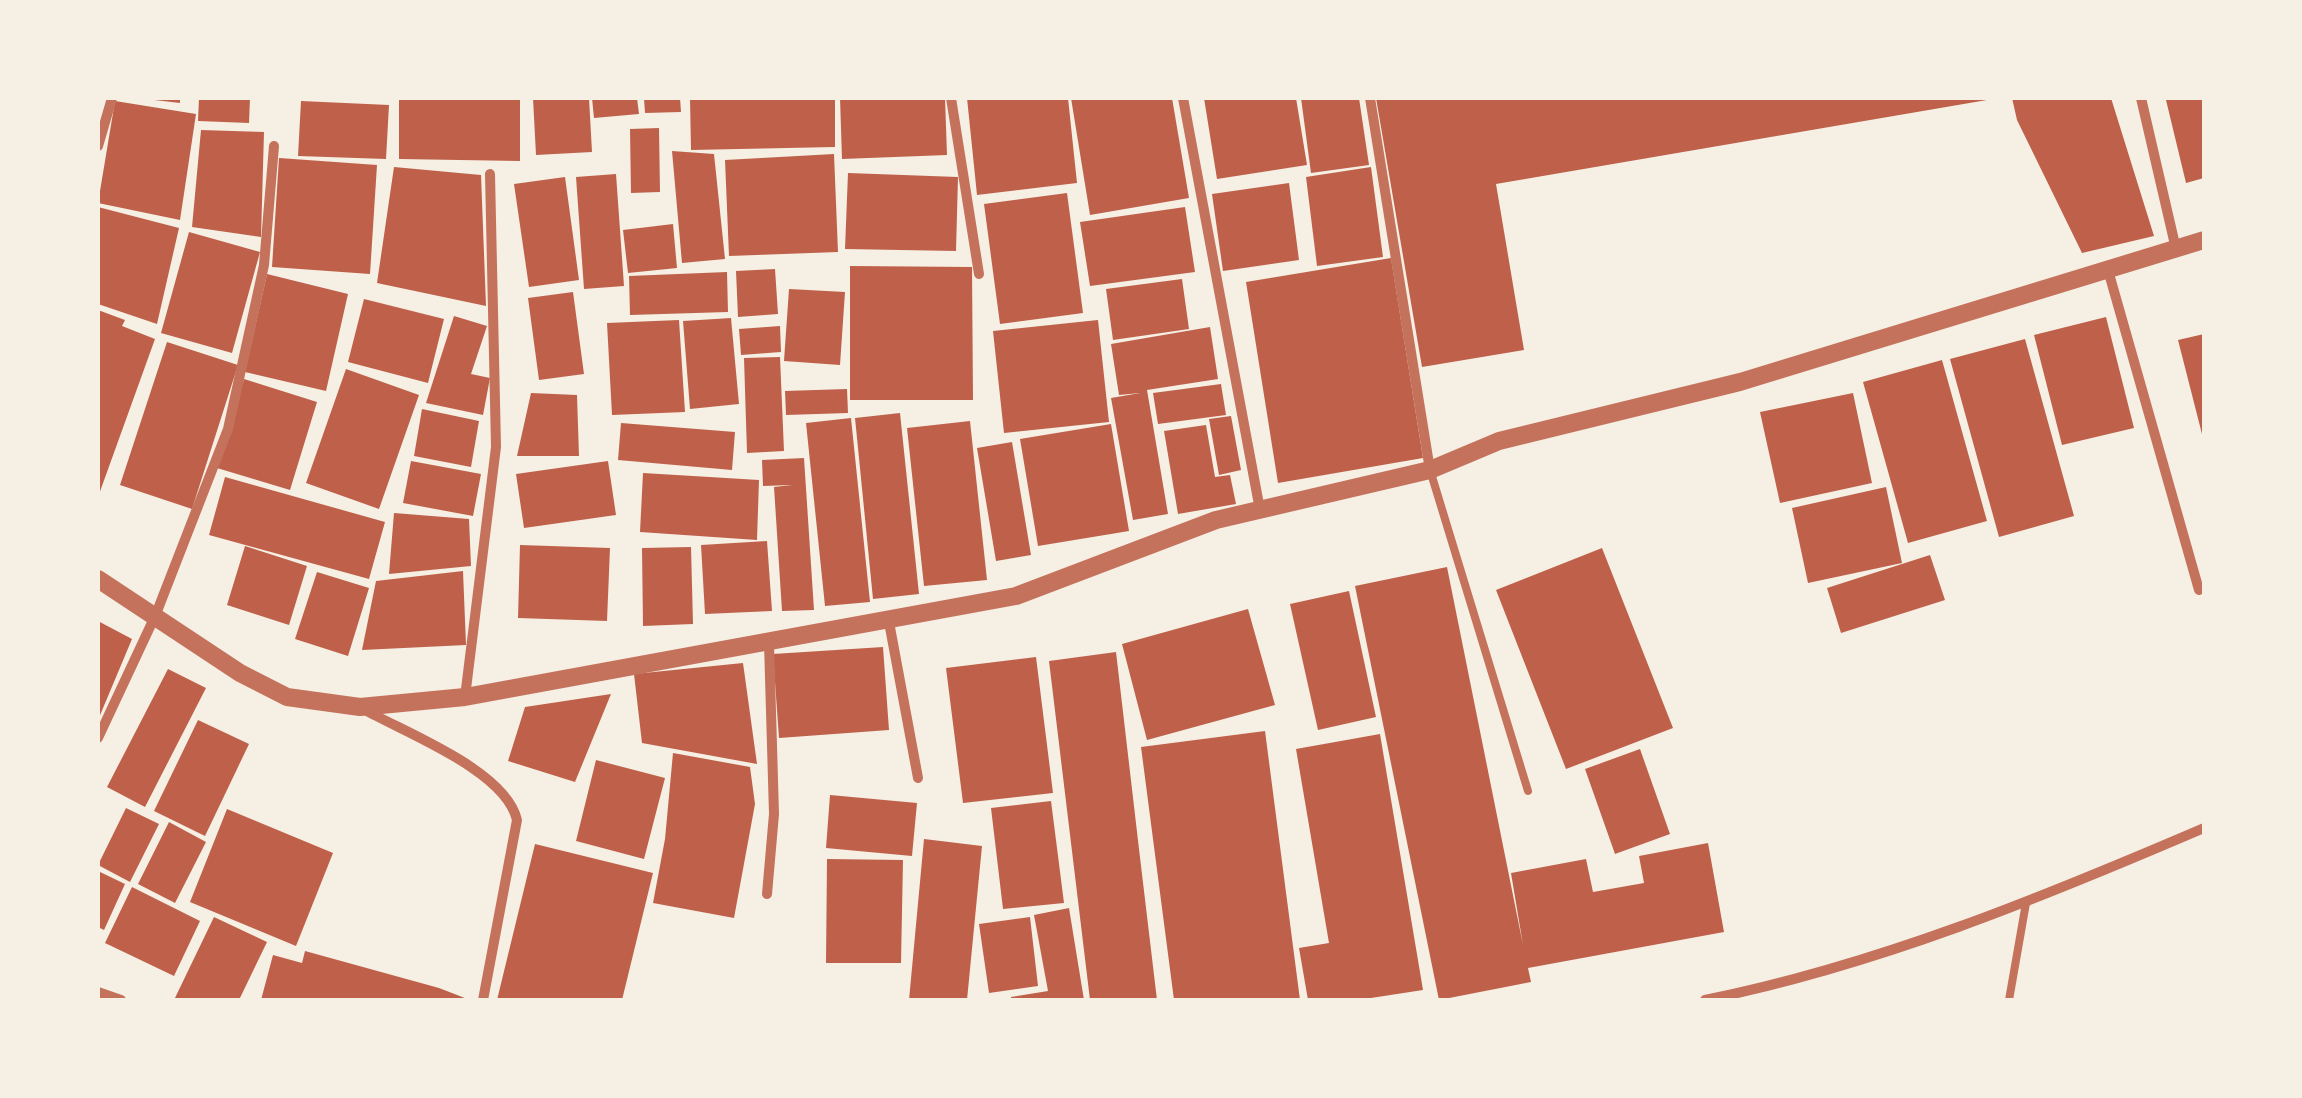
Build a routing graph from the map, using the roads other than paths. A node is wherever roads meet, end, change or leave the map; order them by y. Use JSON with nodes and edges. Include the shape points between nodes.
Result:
{"nodes":[{"id":1,"x":112,"y":98,"type":"edge"},
{"id":2,"x":951,"y":98,"type":"edge"},
{"id":3,"x":1182,"y":98,"type":"edge"},
{"id":4,"x":1370,"y":98,"type":"edge"},
{"id":5,"x":2141,"y":98,"type":"edge"},
{"id":6,"x":98,"y":146,"type":"edge"},
{"id":7,"x":274,"y":146,"type":"dead end"},
{"id":8,"x":490,"y":174,"type":"dead end"},
{"id":9,"x":2204,"y":240,"type":"edge"},
{"id":10,"x":2176,"y":249,"type":"junction"},
{"id":11,"x":2108,"y":270,"type":"junction"},
{"id":12,"x":979,"y":274,"type":"dead end"},
{"id":13,"x":1430,"y":470,"type":"junction"},
{"id":14,"x":1260,"y":511,"type":"junction"},
{"id":15,"x":98,"y":579,"type":"edge"},
{"id":16,"x":2198,"y":590,"type":"dead end"},
{"id":17,"x":156,"y":614,"type":"junction"},
{"id":18,"x":889,"y":622,"type":"junction"},
{"id":19,"x":769,"y":643,"type":"junction"},
{"id":20,"x":465,"y":697,"type":"junction"},
{"id":21,"x":360,"y":706,"type":"junction"},
{"id":22,"x":98,"y":738,"type":"edge"},
{"id":23,"x":918,"y":778,"type":"dead end"},
{"id":24,"x":1528,"y":791,"type":"dead end"},
{"id":25,"x":2204,"y":828,"type":"edge"},
{"id":26,"x":767,"y":894,"type":"dead end"},
{"id":27,"x":2026,"y":903,"type":"junction"},
{"id":28,"x":98,"y":992,"type":"edge"},
{"id":29,"x":122,"y":1000,"type":"edge"},
{"id":30,"x":483,"y":1000,"type":"edge"},
{"id":31,"x":1705,"y":1000,"type":"edge"},
{"id":32,"x":2009,"y":1000,"type":"edge"}],
"edges":[{"from":1,"to":6,"type":"street"},
{"from":2,"to":12,"type":"street"},
{"from":3,"to":14,"type":"street"},
{"from":4,"to":13,"type":"street"},
{"from":5,"to":10,"type":"street"},
{"from":7,"to":17,"type":"street","via":[[264,265],[228,429]]},
{"from":8,"to":20,"type":"street","via":[[496,446]]},
{"from":9,"to":10,"type":"street"},
{"from":10,"to":11,"type":"street"},
{"from":11,"to":13,"type":"street","via":[[1740,382],[1499,440]]},
{"from":11,"to":16,"type":"street"},
{"from":13,"to":14,"type":"street"},
{"from":13,"to":24,"type":"lane"},
{"from":14,"to":18,"type":"street","via":[[1216,520],[1016,596]]},
{"from":15,"to":17,"type":"street"},
{"from":17,"to":21,"type":"street","via":[[287,697]]},
{"from":17,"to":22,"type":"street"},
{"from":18,"to":19,"type":"street"},
{"from":18,"to":23,"type":"street"},
{"from":19,"to":20,"type":"street"},
{"from":19,"to":26,"type":"street","via":[[774,814]]},
{"from":20,"to":21,"type":"street"},
{"from":21,"to":30,"type":"street","via":[[488,778],[514,806],[517,820]]},
{"from":25,"to":27,"type":"street"},
{"from":27,"to":31,"type":"street","via":[[1782,985]]},
{"from":27,"to":32,"type":"lane"},
{"from":28,"to":29,"type":"street"}]}
